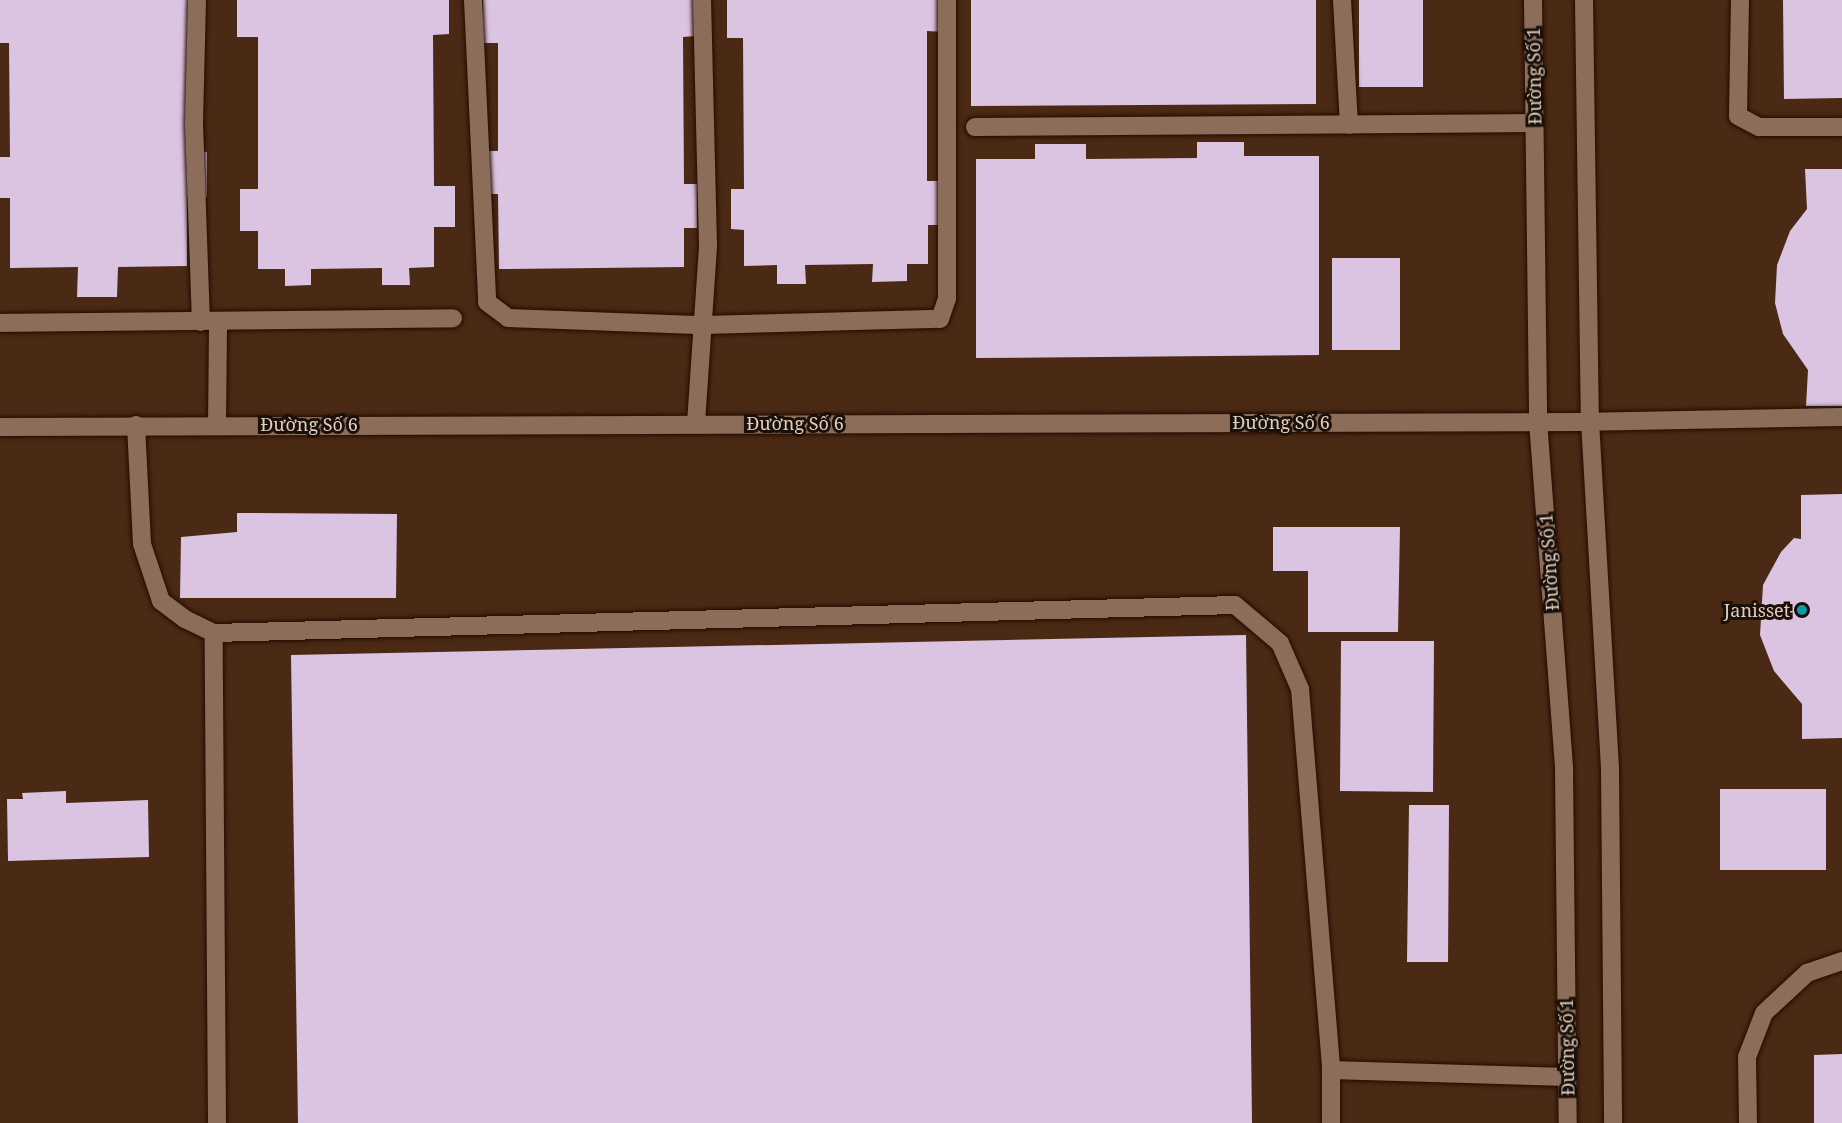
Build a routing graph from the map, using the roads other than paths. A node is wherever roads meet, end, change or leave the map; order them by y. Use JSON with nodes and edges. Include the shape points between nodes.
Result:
{"nodes":[{"id":1,"x":197,"y":0,"type":"edge"},
{"id":2,"x":473,"y":0,"type":"edge"},
{"id":3,"x":702,"y":0,"type":"edge"},
{"id":4,"x":947,"y":0,"type":"edge"},
{"id":5,"x":1342,"y":0,"type":"edge"},
{"id":6,"x":1533,"y":0,"type":"edge"},
{"id":7,"x":1584,"y":0,"type":"edge"},
{"id":8,"x":1740,"y":0,"type":"edge"},
{"id":9,"x":1535,"y":123,"type":"junction"},
{"id":10,"x":1349,"y":125,"type":"junction"},
{"id":11,"x":975,"y":127,"type":"dead end"},
{"id":12,"x":1842,"y":127,"type":"edge"},
{"id":13,"x":453,"y":318,"type":"dead end"},
{"id":14,"x":209,"y":322,"type":"junction"},
{"id":15,"x":0,"y":323,"type":"edge"},
{"id":16,"x":703,"y":325,"type":"junction"},
{"id":17,"x":1842,"y":417,"type":"edge"},
{"id":18,"x":1538,"y":421,"type":"junction"},
{"id":19,"x":1590,"y":421,"type":"junction"},
{"id":20,"x":696,"y":423,"type":"junction"},
{"id":21,"x":217,"y":424,"type":"junction"},
{"id":22,"x":136,"y":426,"type":"junction"},
{"id":23,"x":0,"y":427,"type":"edge"},
{"id":24,"x":214,"y":633,"type":"junction"},
{"id":25,"x":1842,"y":961,"type":"edge"},
{"id":26,"x":1331,"y":1070,"type":"junction"},
{"id":27,"x":1567,"y":1077,"type":"junction"},
{"id":28,"x":217,"y":1123,"type":"edge"},
{"id":29,"x":1331,"y":1123,"type":"edge"},
{"id":30,"x":1568,"y":1123,"type":"edge"},
{"id":31,"x":1613,"y":1123,"type":"edge"},
{"id":32,"x":1748,"y":1123,"type":"edge"}],
"edges":[{"from":1,"to":14,"type":"street","via":[[194,123]]},
{"from":2,"to":16,"type":"street","via":[[487,302],[508,318]]},
{"from":3,"to":16,"type":"street","via":[[708,245]]},
{"from":4,"to":16,"type":"street","via":[[947,299],[940,319]]},
{"from":5,"to":10,"type":"street"},
{"from":6,"to":9,"type":"street","name":"Đường Số 1"},
{"from":7,"to":19,"type":"street"},
{"from":8,"to":12,"type":"street","via":[[1738,116],[1759,127]]},
{"from":9,"to":10,"type":"street"},
{"from":9,"to":18,"type":"street","name":"Đường Số 1"},
{"from":10,"to":11,"type":"street"},
{"from":13,"to":14,"type":"street"},
{"from":14,"to":15,"type":"street"},
{"from":14,"to":21,"type":"street"},
{"from":16,"to":20,"type":"street"},
{"from":17,"to":19,"type":"street","name":"Đường Số 6"},
{"from":18,"to":19,"type":"street","name":"Đường Số 6"},
{"from":18,"to":20,"type":"street","name":"Đường Số 6"},
{"from":18,"to":27,"type":"street","name":"Đường Số 1","via":[[1564,770]]},
{"from":19,"to":31,"type":"street","via":[[1610,769]]},
{"from":20,"to":21,"type":"street","name":"Đường Số 6"},
{"from":21,"to":22,"type":"street","name":"Đường Số 6"},
{"from":22,"to":23,"type":"street","name":"Đường Số 6"},
{"from":22,"to":24,"type":"street","via":[[142,544],[161,601]]},
{"from":24,"to":26,"type":"street","via":[[1235,605],[1280,643],[1300,689]]},
{"from":24,"to":28,"type":"street"},
{"from":25,"to":32,"type":"street","via":[[1807,973],[1764,1013],[1747,1057]]},
{"from":26,"to":27,"type":"street"},
{"from":26,"to":29,"type":"street"},
{"from":27,"to":30,"type":"street","name":"Đường Số 1"}]}
